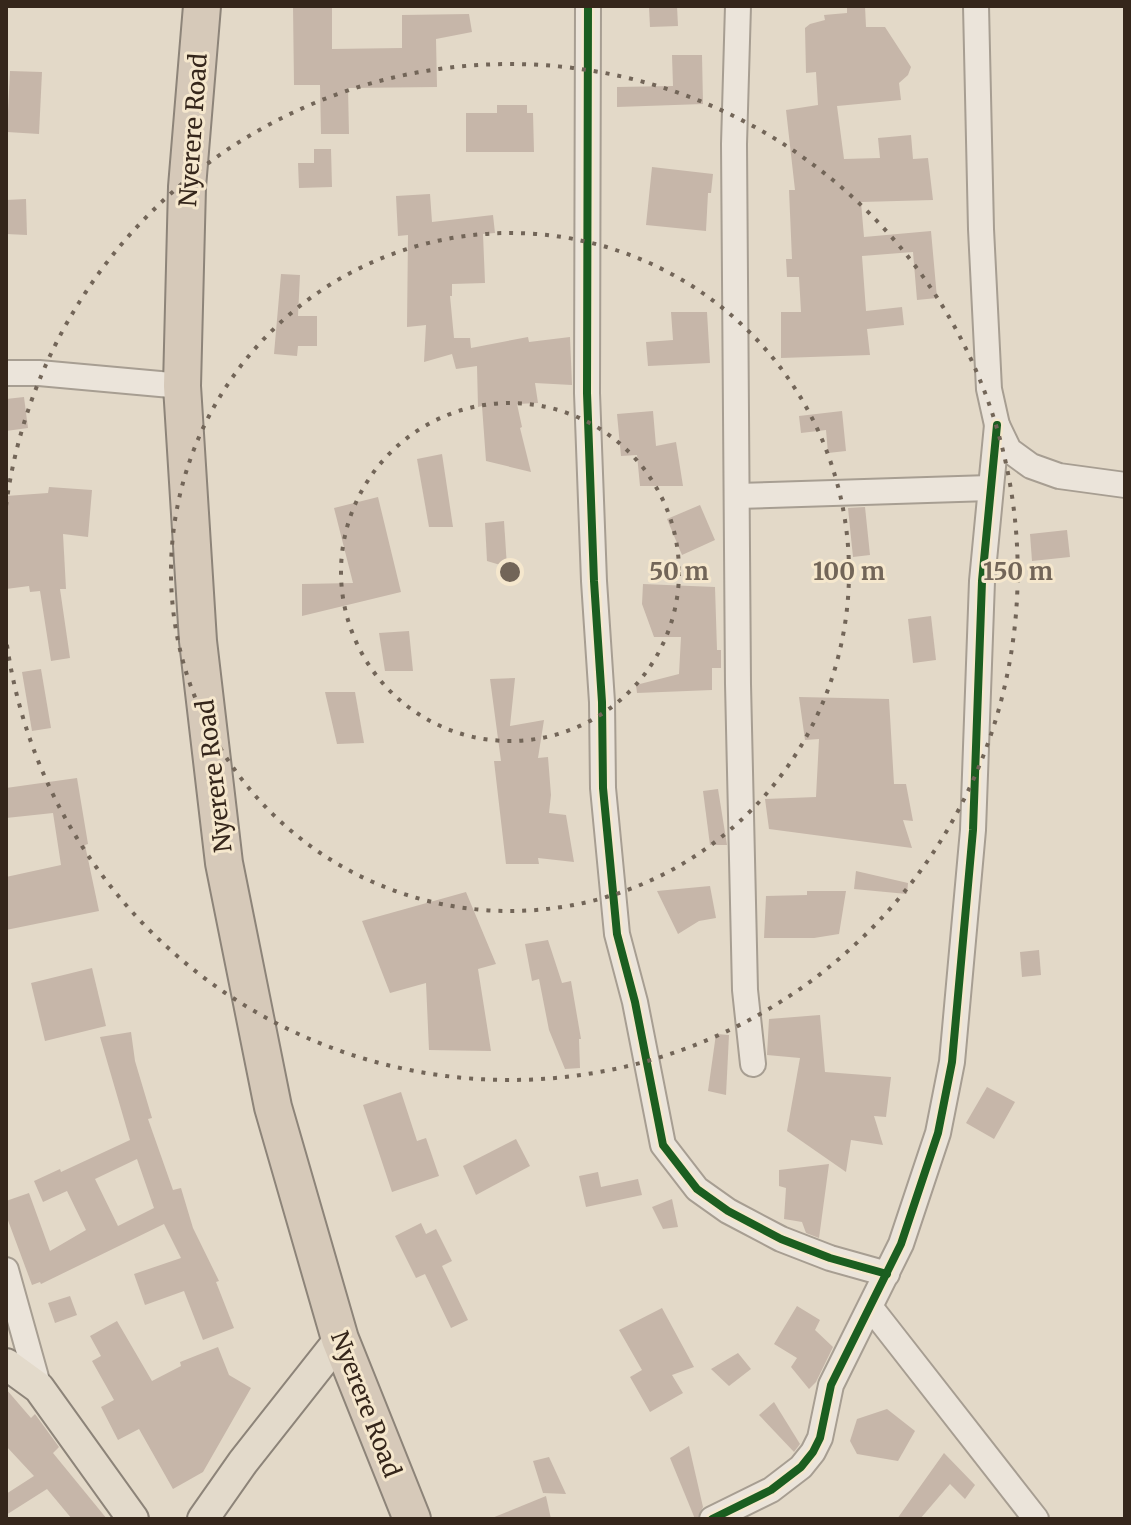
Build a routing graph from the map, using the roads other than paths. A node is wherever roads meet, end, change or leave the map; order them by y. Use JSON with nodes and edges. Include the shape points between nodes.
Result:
{"nodes":[{"id":1,"x":202,"y":6,"type":"edge"},
{"id":2,"x":588,"y":6,"type":"edge"},
{"id":3,"x":738,"y":6,"type":"edge"},
{"id":4,"x":976,"y":6,"type":"edge"},
{"id":5,"x":6,"y":373,"type":"edge"},
{"id":6,"x":182,"y":386,"type":"junction"},
{"id":7,"x":997,"y":425,"type":"junction"},
{"id":8,"x":1125,"y":485,"type":"edge"},
{"id":9,"x":990,"y":488,"type":"junction"},
{"id":10,"x":737,"y":496,"type":"junction"},
{"id":11,"x":753,"y":1064,"type":"dead end"},
{"id":12,"x":6,"y":1270,"type":"edge"},
{"id":13,"x":887,"y":1274,"type":"junction"},
{"id":14,"x":871,"y":1308,"type":"junction"},
{"id":15,"x":340,"y":1339,"type":"junction"},
{"id":16,"x":6,"y":1364,"type":"edge"},
{"id":17,"x":39,"y":1388,"type":"junction"},
{"id":18,"x":133,"y":1519,"type":"edge"},
{"id":19,"x":203,"y":1519,"type":"edge"},
{"id":20,"x":412,"y":1519,"type":"edge"},
{"id":21,"x":712,"y":1519,"type":"edge"},
{"id":22,"x":1036,"y":1519,"type":"edge"}],
"edges":[{"from":1,"to":6,"type":"highway","name":"Nyerere Road","via":[[187,187]]},
{"from":2,"to":13,"type":"street","via":[[587,393],[603,788],[617,934],[663,1145],[697,1189],[728,1211],[781,1239]]},
{"from":3,"to":10,"type":"street"},
{"from":4,"to":7,"type":"street","via":[[989,389]]},
{"from":5,"to":6,"type":"street"},
{"from":6,"to":15,"type":"highway","name":"Nyerere Road","via":[[198,641],[224,863],[273,1107]]},
{"from":7,"to":8,"type":"street","via":[[1009,450],[1031,466],[1059,476]]},
{"from":7,"to":9,"type":"street"},
{"from":9,"to":10,"type":"street"},
{"from":9,"to":13,"type":"street","via":[[973,830],[952,1062],[923,1186]]},
{"from":10,"to":11,"type":"street","via":[[741,888]]},
{"from":12,"to":17,"type":"street"},
{"from":13,"to":14,"type":"street"},
{"from":14,"to":21,"type":"street","via":[[831,1385],[813,1452],[771,1490]]},
{"from":14,"to":22,"type":"street"},
{"from":15,"to":19,"type":"main road"},
{"from":15,"to":20,"type":"highway","name":"Nyerere Road"},
{"from":16,"to":17,"type":"main road"},
{"from":17,"to":18,"type":"main road"}]}
